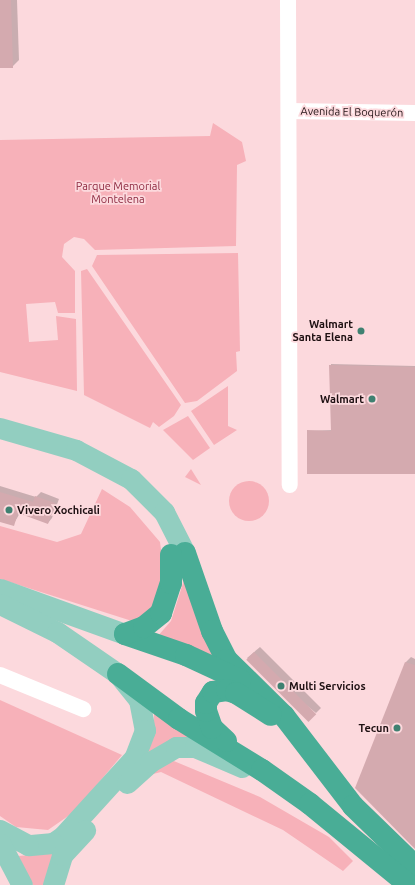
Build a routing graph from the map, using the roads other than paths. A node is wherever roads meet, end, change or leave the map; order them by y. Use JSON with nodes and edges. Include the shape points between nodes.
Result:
{"nodes":[{"id":1,"x":288,"y":0,"type":"edge"},
{"id":2,"x":289,"y":111,"type":"junction"},
{"id":3,"x":415,"y":113,"type":"edge"},
{"id":4,"x":0,"y":428,"type":"edge"},
{"id":5,"x":0,"y":441,"type":"edge"},
{"id":6,"x":290,"y":485,"type":"dead end"},
{"id":7,"x":169,"y":532,"type":"junction"},
{"id":8,"x":178,"y":554,"type":"junction"},
{"id":9,"x":0,"y":589,"type":"edge"},
{"id":10,"x":0,"y":604,"type":"edge"},
{"id":11,"x":125,"y":634,"type":"junction"},
{"id":12,"x":118,"y":674,"type":"junction"},
{"id":13,"x":0,"y":675,"type":"edge"},
{"id":14,"x":82,"y":709,"type":"dead end"},
{"id":15,"x":284,"y":716,"type":"junction"},
{"id":16,"x":313,"y":753,"type":"junction"},
{"id":17,"x":262,"y":770,"type":"junction"},
{"id":18,"x":282,"y":785,"type":"junction"},
{"id":19,"x":0,"y":830,"type":"edge"},
{"id":20,"x":0,"y":843,"type":"edge"},
{"id":21,"x":415,"y":866,"type":"edge"},
{"id":22,"x":22,"y":885,"type":"edge"},
{"id":23,"x":53,"y":885,"type":"edge"},
{"id":24,"x":409,"y":885,"type":"edge"}],
"edges":[{"from":1,"to":2,"type":"street"},
{"from":2,"to":3,"type":"street","name":"Avenida El Boquerón"},
{"from":2,"to":6,"type":"street"},
{"from":4,"to":7,"type":"main road","via":[[53,441],[112,467],[148,494]]},
{"from":5,"to":7,"type":"main road","via":[[52,453],[115,482],[135,497]]},
{"from":7,"to":8,"type":"main road"},
{"from":8,"to":11,"type":"highway","via":[[161,613],[144,627]]},
{"from":8,"to":15,"type":"highway","via":[[219,648]]},
{"from":9,"to":11,"type":"main road"},
{"from":10,"to":12,"type":"main road","via":[[57,632]]},
{"from":11,"to":15,"type":"highway","via":[[228,673]]},
{"from":12,"to":17,"type":"highway","via":[[179,719]]},
{"from":12,"to":19,"type":"main road","via":[[139,700],[144,718],[141,747],[134,758],[53,843],[28,845]]},
{"from":13,"to":14,"type":"street"},
{"from":15,"to":16,"type":"highway"},
{"from":16,"to":17,"type":"highway","via":[[261,707],[227,690],[214,692],[206,703],[212,728]]},
{"from":16,"to":21,"type":"highway","via":[[353,806]]},
{"from":17,"to":18,"type":"highway"},
{"from":18,"to":23,"type":"main road","via":[[194,747],[176,747],[162,753],[141,769],[62,856]]},
{"from":18,"to":24,"type":"highway","via":[[350,834]]},
{"from":20,"to":22,"type":"main road"}]}
